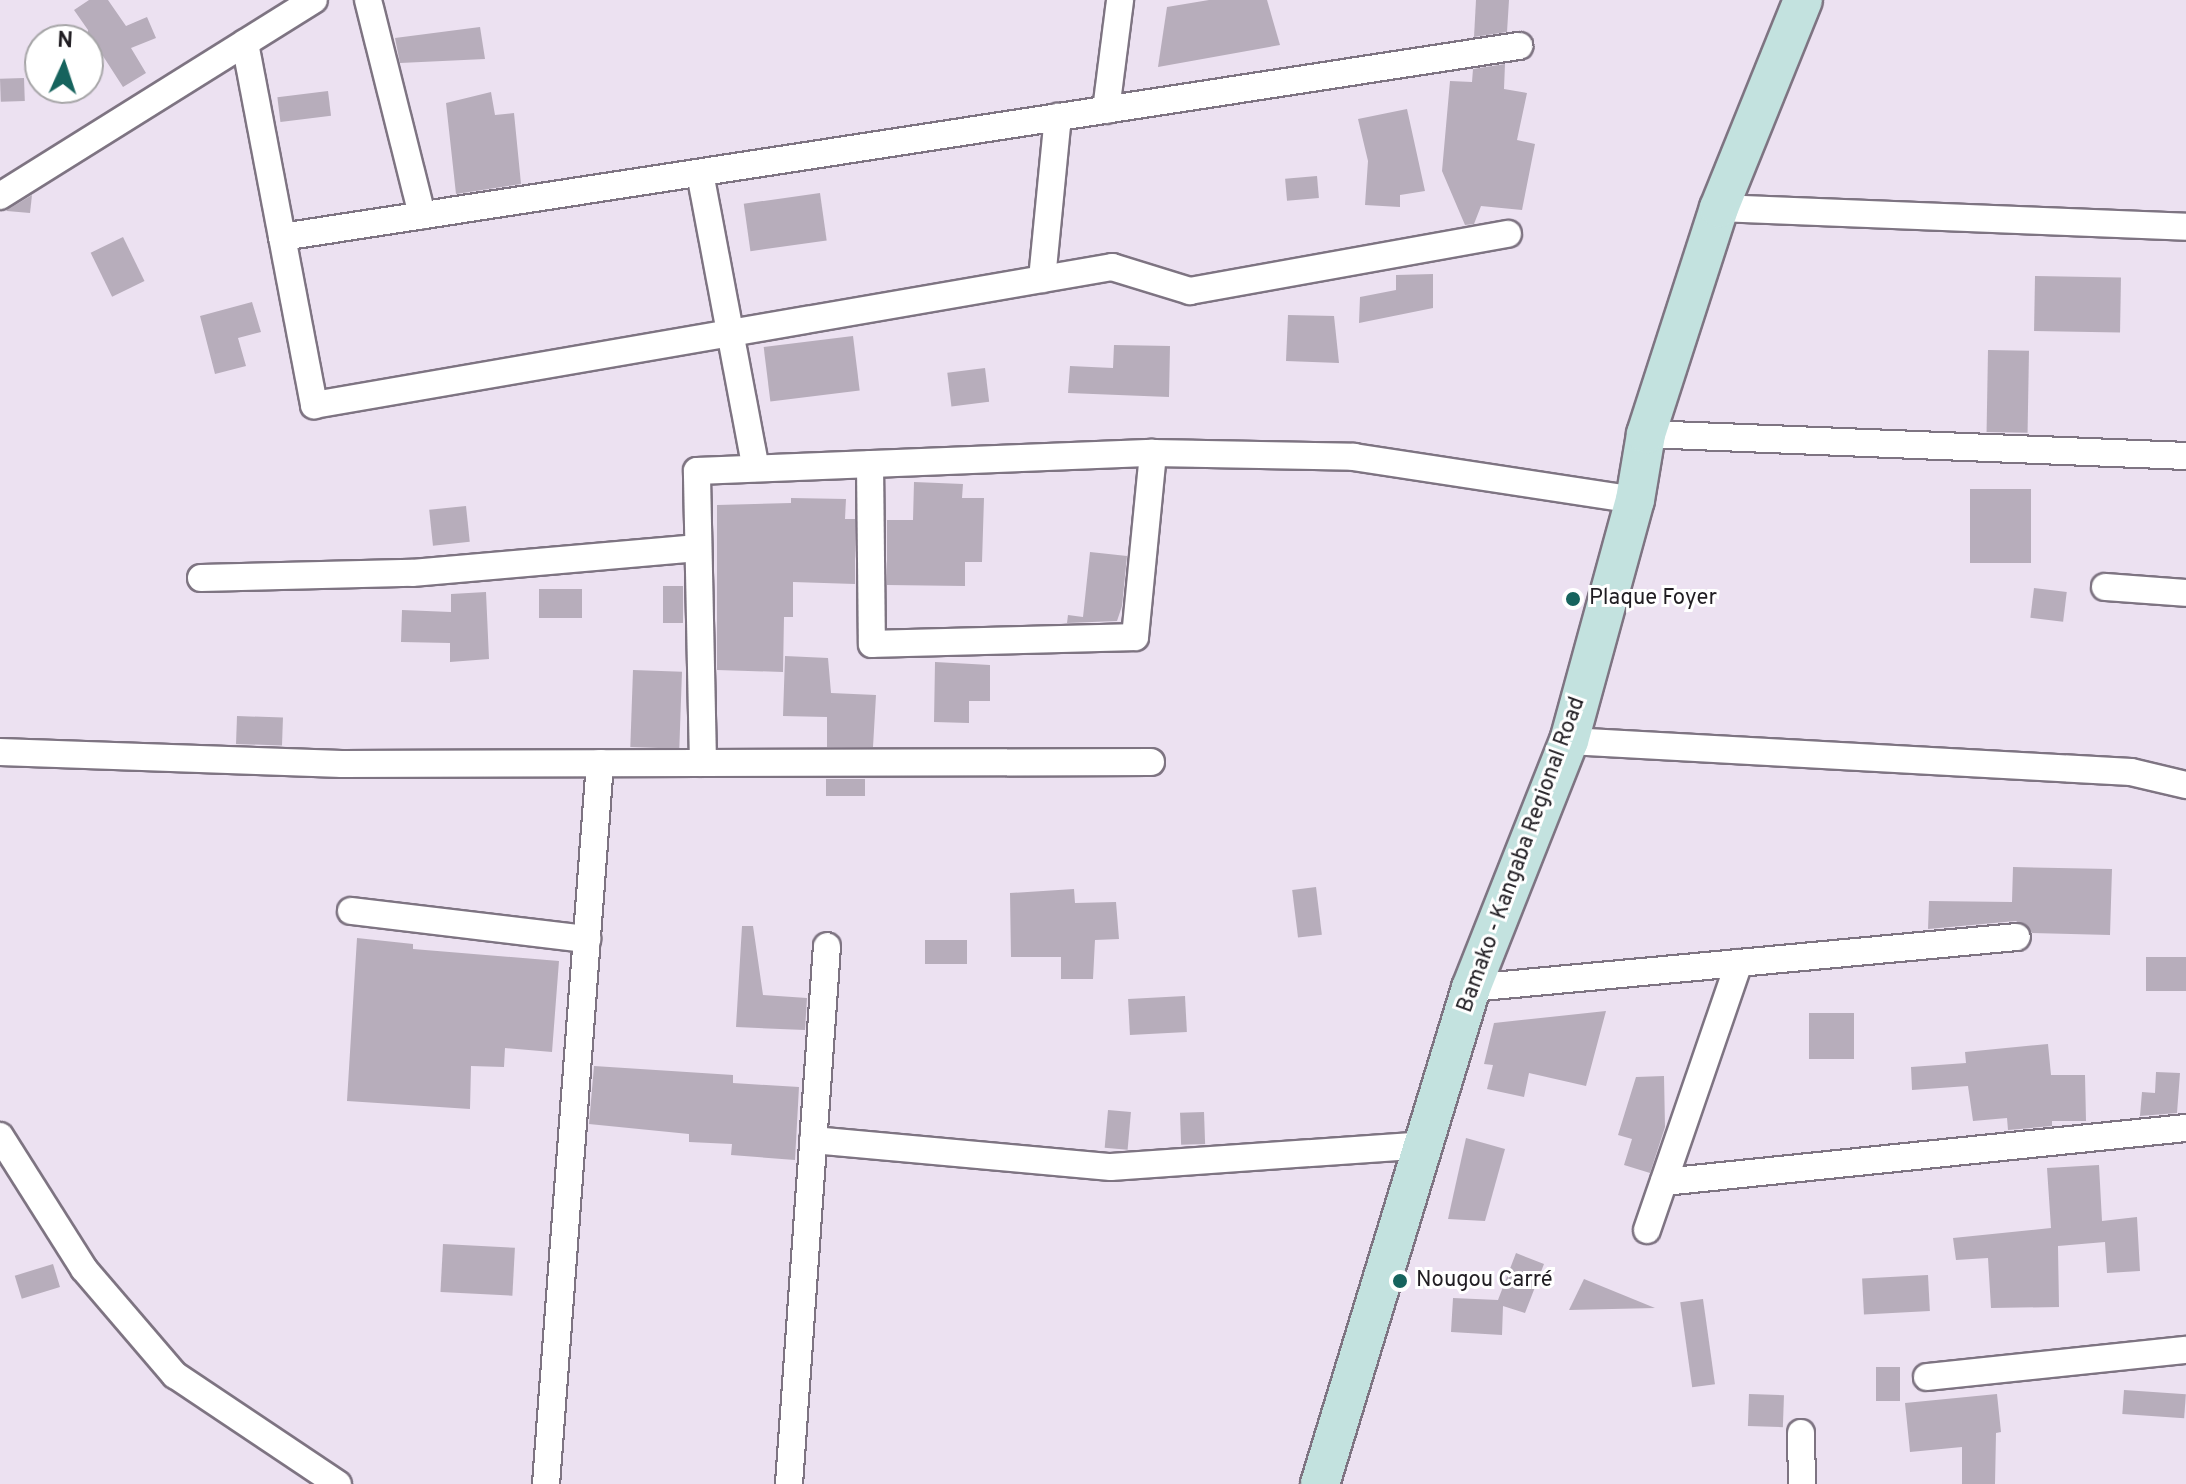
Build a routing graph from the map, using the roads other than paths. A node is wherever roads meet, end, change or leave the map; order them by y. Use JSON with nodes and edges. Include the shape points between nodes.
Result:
{"nodes":[{"id":1,"x":314,"y":0,"type":"edge"},
{"id":2,"x":368,"y":0,"type":"edge"},
{"id":3,"x":1120,"y":0,"type":"edge"},
{"id":4,"x":1803,"y":0,"type":"edge"},
{"id":5,"x":245,"y":43,"type":"junction"},
{"id":6,"x":1519,"y":46,"type":"dead end"},
{"id":7,"x":1106,"y":110,"type":"junction"},
{"id":8,"x":1058,"y":117,"type":"junction"},
{"id":9,"x":700,"y":173,"type":"junction"},
{"id":10,"x":0,"y":196,"type":"edge"},
{"id":11,"x":1719,"y":208,"type":"junction"},
{"id":12,"x":422,"y":215,"type":"junction"},
{"id":13,"x":2186,"y":227,"type":"edge"},
{"id":14,"x":1508,"y":234,"type":"dead end"},
{"id":15,"x":282,"y":237,"type":"junction"},
{"id":16,"x":1042,"y":279,"type":"junction"},
{"id":17,"x":731,"y":333,"type":"junction"},
{"id":18,"x":1646,"y":434,"type":"junction"},
{"id":19,"x":1153,"y":453,"type":"junction"},
{"id":20,"x":2186,"y":456,"type":"edge"},
{"id":21,"x":870,"y":464,"type":"junction"},
{"id":22,"x":756,"y":468,"type":"junction"},
{"id":23,"x":1635,"y":500,"type":"junction"},
{"id":24,"x":698,"y":548,"type":"junction"},
{"id":25,"x":201,"y":578,"type":"dead end"},
{"id":26,"x":2105,"y":587,"type":"dead end"},
{"id":27,"x":2186,"y":593,"type":"edge"},
{"id":28,"x":1569,"y":741,"type":"junction"},
{"id":29,"x":0,"y":752,"type":"edge"},
{"id":30,"x":1151,"y":762,"type":"dead end"},
{"id":31,"x":600,"y":763,"type":"junction"},
{"id":32,"x":703,"y":763,"type":"junction"},
{"id":33,"x":2186,"y":785,"type":"edge"},
{"id":34,"x":351,"y":911,"type":"dead end"},
{"id":35,"x":2017,"y":937,"type":"dead end"},
{"id":36,"x":587,"y":939,"type":"junction"},
{"id":37,"x":827,"y":946,"type":"dead end"},
{"id":38,"x":1739,"y":963,"type":"junction"},
{"id":39,"x":1471,"y":988,"type":"junction"},
{"id":40,"x":2186,"y":1128,"type":"edge"},
{"id":41,"x":0,"y":1136,"type":"edge"},
{"id":42,"x":813,"y":1140,"type":"junction"},
{"id":43,"x":1423,"y":1145,"type":"junction"},
{"id":44,"x":1664,"y":1182,"type":"junction"},
{"id":45,"x":1647,"y":1230,"type":"dead end"},
{"id":46,"x":2186,"y":1350,"type":"edge"},
{"id":47,"x":1927,"y":1377,"type":"dead end"},
{"id":48,"x":1801,"y":1433,"type":"dead end"},
{"id":49,"x":338,"y":1484,"type":"edge"},
{"id":50,"x":546,"y":1484,"type":"edge"},
{"id":51,"x":789,"y":1484,"type":"edge"},
{"id":52,"x":1320,"y":1484,"type":"edge"},
{"id":53,"x":1802,"y":1484,"type":"edge"}],
"edges":[{"from":1,"to":5,"type":"street"},
{"from":2,"to":12,"type":"street"},
{"from":3,"to":7,"type":"street"},
{"from":4,"to":11,"type":"street","name":"Bamako - Kangaba Regional Road"},
{"from":5,"to":10,"type":"street"},
{"from":5,"to":15,"type":"street"},
{"from":6,"to":7,"type":"street"},
{"from":7,"to":8,"type":"street"},
{"from":8,"to":9,"type":"street"},
{"from":8,"to":16,"type":"street"},
{"from":9,"to":12,"type":"street"},
{"from":9,"to":17,"type":"street"},
{"from":11,"to":13,"type":"street"},
{"from":11,"to":18,"type":"street","name":"Bamako - Kangaba Regional Road"},
{"from":12,"to":15,"type":"street"},
{"from":14,"to":16,"type":"street","via":[[1190,291],[1112,267]]},
{"from":15,"to":17,"type":"street","via":[[314,405]]},
{"from":16,"to":17,"type":"street"},
{"from":17,"to":22,"type":"street"},
{"from":18,"to":20,"type":"street"},
{"from":18,"to":23,"type":"street","name":"Bamako - Kangaba Regional Road"},
{"from":19,"to":21,"type":"street"},
{"from":19,"to":21,"type":"street","via":[[1135,637],[872,644]]},
{"from":19,"to":23,"type":"street","via":[[1354,457]]},
{"from":21,"to":22,"type":"street"},
{"from":22,"to":24,"type":"street","via":[[697,471]]},
{"from":23,"to":28,"type":"street","name":"Bamako - Kangaba Regional Road"},
{"from":24,"to":25,"type":"street","via":[[412,573]]},
{"from":24,"to":32,"type":"street"},
{"from":26,"to":27,"type":"street"},
{"from":28,"to":33,"type":"street","via":[[2131,772]]},
{"from":28,"to":39,"type":"street","name":"Bamako - Kangaba Regional Road"},
{"from":29,"to":31,"type":"street","via":[[342,764]]},
{"from":30,"to":32,"type":"street"},
{"from":31,"to":32,"type":"street"},
{"from":31,"to":36,"type":"street"},
{"from":34,"to":36,"type":"street"},
{"from":35,"to":38,"type":"street"},
{"from":36,"to":50,"type":"street"},
{"from":37,"to":42,"type":"street"},
{"from":38,"to":39,"type":"street"},
{"from":38,"to":44,"type":"street"},
{"from":39,"to":43,"type":"street","name":"Bamako - Kangaba Regional Road"},
{"from":40,"to":44,"type":"street"},
{"from":41,"to":49,"type":"street","via":[[84,1269],[175,1375]]},
{"from":42,"to":43,"type":"street","via":[[1111,1167]]},
{"from":42,"to":51,"type":"street"},
{"from":43,"to":52,"type":"street","name":"Bamako - Kangaba Regional Road"},
{"from":44,"to":45,"type":"street"},
{"from":46,"to":47,"type":"street"},
{"from":48,"to":53,"type":"street"}]}
